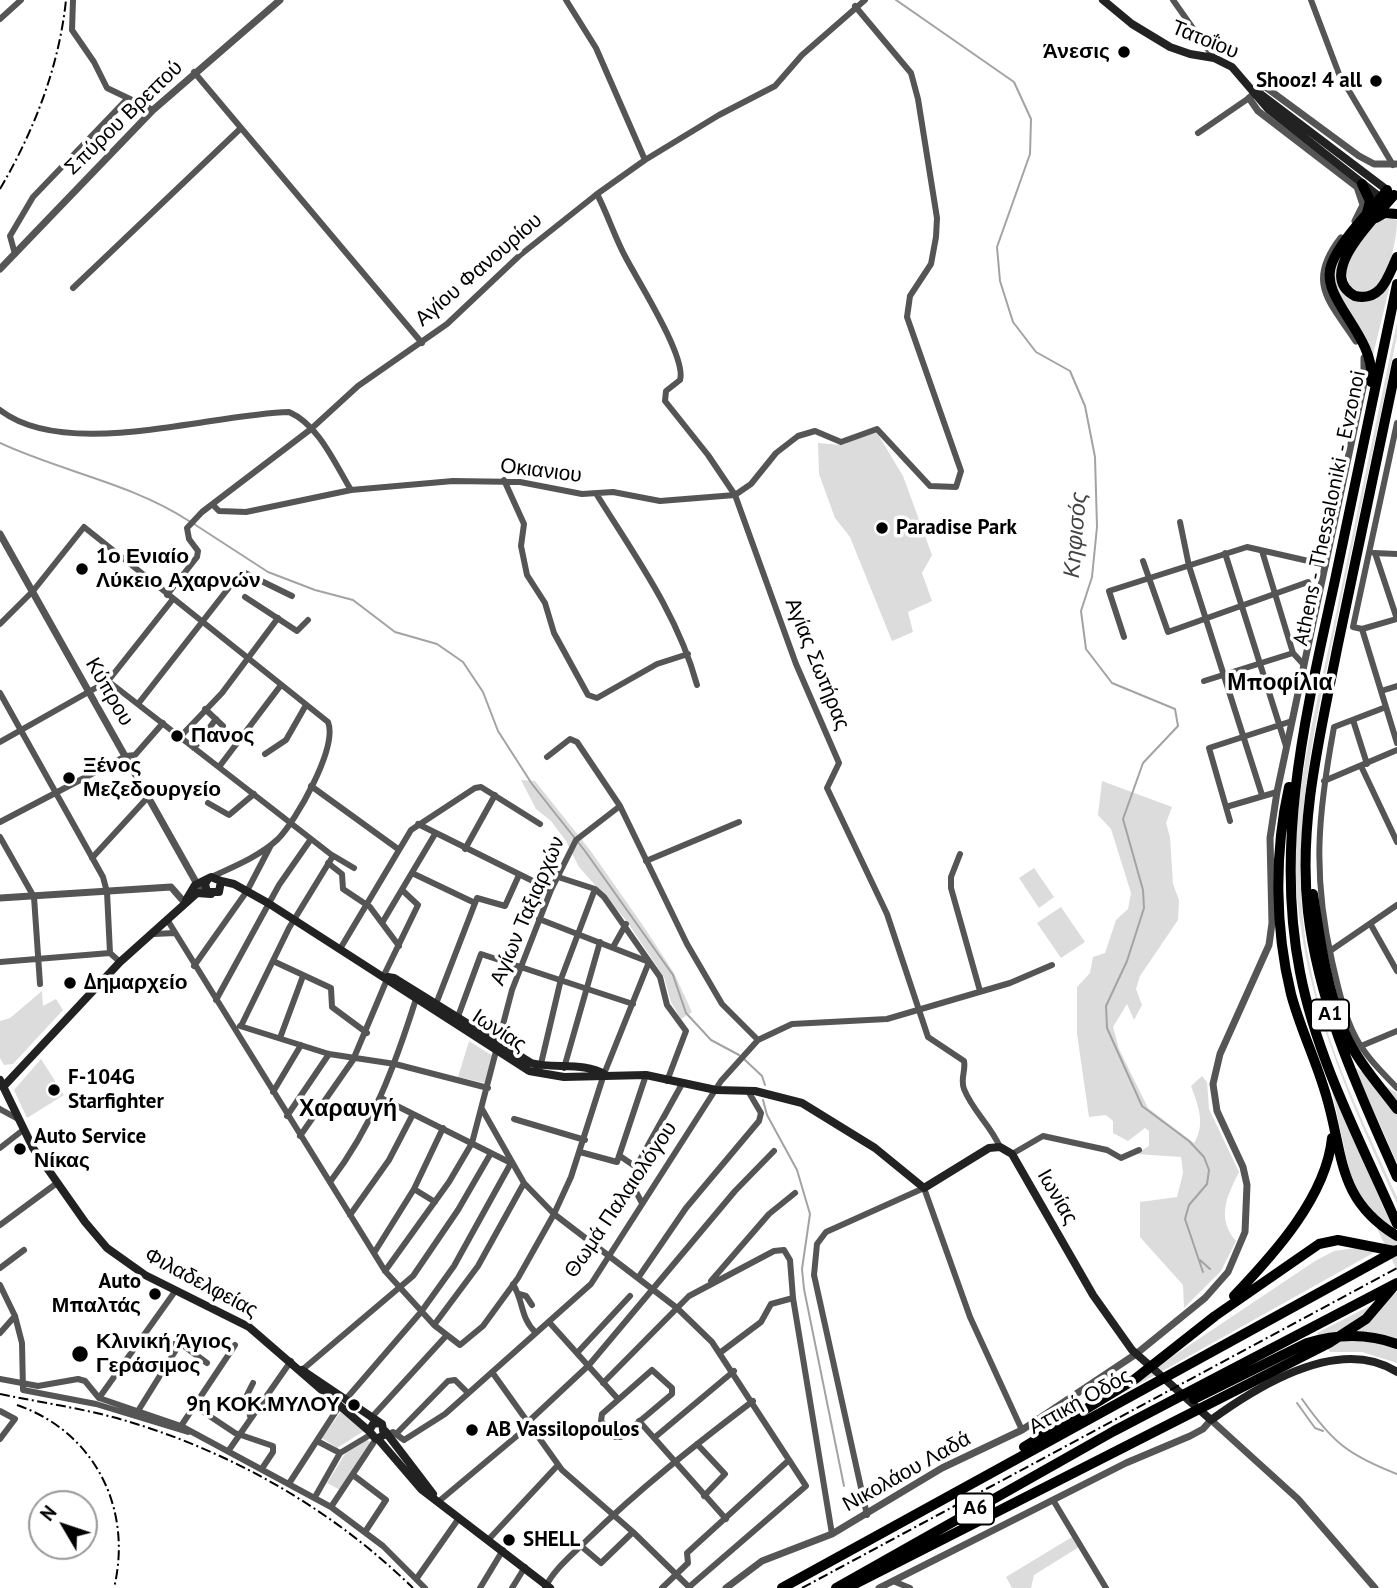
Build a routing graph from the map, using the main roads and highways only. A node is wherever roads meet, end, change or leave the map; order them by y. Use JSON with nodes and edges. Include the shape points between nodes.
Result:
{"nodes":[{"id":1,"x":1103,"y":0,"type":"edge"},
{"id":2,"x":1252,"y":95,"type":"junction"},
{"id":3,"x":1362,"y":184,"type":"junction"},
{"id":4,"x":1387,"y":195,"type":"junction"},
{"id":5,"x":1397,"y":214,"type":"edge"},
{"id":6,"x":1369,"y":219,"type":"junction"},
{"id":7,"x":1397,"y":257,"type":"edge"},
{"id":8,"x":1397,"y":284,"type":"edge"},
{"id":9,"x":1397,"y":363,"type":"edge"},
{"id":10,"x":1397,"y":393,"type":"edge"},
{"id":11,"x":1392,"y":424,"type":"edge"},
{"id":12,"x":1367,"y":426,"type":"junction"},
{"id":13,"x":1298,"y":723,"type":"junction"},
{"id":14,"x":1305,"y":841,"type":"junction"},
{"id":15,"x":221,"y":881,"type":"junction"},
{"id":16,"x":204,"y":883,"type":"junction"},
{"id":17,"x":244,"y":889,"type":"junction"},
{"id":18,"x":214,"y":894,"type":"junction"},
{"id":19,"x":386,"y":976,"type":"junction"},
{"id":20,"x":457,"y":1021,"type":"junction"},
{"id":21,"x":1359,"y":1050,"type":"junction"},
{"id":22,"x":1,"y":1085,"type":"edge"},
{"id":23,"x":1397,"y":1099,"type":"edge"},
{"id":24,"x":1397,"y":1109,"type":"edge"},
{"id":25,"x":1333,"y":1128,"type":"junction"},
{"id":26,"x":1397,"y":1177,"type":"edge"},
{"id":27,"x":1397,"y":1224,"type":"edge"},
{"id":28,"x":1397,"y":1236,"type":"edge"},
{"id":29,"x":1397,"y":1251,"type":"edge"},
{"id":30,"x":1397,"y":1282,"type":"edge"},
{"id":31,"x":1216,"y":1316,"type":"junction"},
{"id":32,"x":1397,"y":1344,"type":"edge"},
{"id":33,"x":1397,"y":1372,"type":"edge"},
{"id":34,"x":343,"y":1402,"type":"junction"},
{"id":35,"x":1161,"y":1409,"type":"junction"},
{"id":36,"x":380,"y":1435,"type":"junction"},
{"id":37,"x":404,"y":1440,"type":"road end"},
{"id":38,"x":401,"y":1456,"type":"junction"},
{"id":39,"x":984,"y":1476,"type":"junction"},
{"id":40,"x":437,"y":1501,"type":"junction"},
{"id":41,"x":549,"y":1587,"type":"edge"},
{"id":42,"x":782,"y":1588,"type":"edge"},
{"id":43,"x":836,"y":1588,"type":"edge"},
{"id":44,"x":847,"y":1588,"type":"edge"}],
"edges":[{"from":1,"to":2,"type":"main road","name":"Τατοΐου","via":[[1170,47],[1214,58],[1236,70]]},
{"from":2,"to":3,"type":"main road","name":"Τατοΐου"},
{"from":2,"to":4,"type":"main road","name":"Τατοΐου"},
{"from":3,"to":4,"type":"main road","name":"Τατοΐου"},
{"from":3,"to":6,"type":"highway","via":[[1370,201]]},
{"from":4,"to":6,"type":"highway"},
{"from":5,"to":6,"type":"highway"},
{"from":6,"to":7,"type":"highway","via":[[1341,265],[1343,287],[1359,297],[1377,293]]},
{"from":6,"to":12,"type":"highway","via":[[1336,255],[1329,277],[1332,291],[1369,354],[1372,375]]},
{"from":8,"to":12,"type":"highway","name":"Athens - Thessaloniki - Evzonoi","number":"Α1"},
{"from":9,"to":11,"type":"highway","name":"Athens - Thessaloniki - Evzonoi","number":"Α1"},
{"from":10,"to":11,"type":"highway"},
{"from":11,"to":14,"type":"highway","name":"Athens - Thessaloniki - Evzonoi","number":"Α1","via":[[1322,727]]},
{"from":12,"to":13,"type":"highway","name":"Athens - Thessaloniki - Evzonoi","number":"Α1"},
{"from":13,"to":25,"type":"highway","via":[[1282,827],[1282,935],[1292,995]]},
{"from":13,"to":27,"type":"highway","name":"Athens - Thessaloniki - Evzonoi","number":"Α1","via":[[1290,846],[1300,973],[1318,1041]]},
{"from":14,"to":21,"type":"highway","via":[[1331,988],[1345,1034]]},
{"from":14,"to":26,"type":"highway","name":"Athens - Thessaloniki - Evzonoi","number":"Α1","via":[[1308,914],[1327,1004],[1351,1073]]},
{"from":15,"to":16,"type":"main road","name":"Ιωνίας"},
{"from":15,"to":17,"type":"main road","name":"Ιωνίας"},
{"from":15,"to":18,"type":"main road","via":[[222,888]]},
{"from":16,"to":18,"type":"main road","name":"Κύπρου"},
{"from":16,"to":18,"type":"main road"},
{"from":16,"to":22,"type":"main road"},
{"from":17,"to":18,"type":"main road"},
{"from":17,"to":19,"type":"main road","name":"Ιωνίας"},
{"from":19,"to":20,"type":"main road","name":"Ιωνίας"},
{"from":19,"to":20,"type":"main road","name":"Ιωνίας"},
{"from":20,"to":33,"type":"main road","name":"Ιωνίας","via":[[540,1070],[646,1075],[716,1090],[768,1094],[819,1112],[875,1148],[924,1188],[985,1150],[1000,1147],[1012,1154],[1093,1295],[1138,1356],[1211,1420],[1249,1395],[1331,1358],[1368,1359]]},
{"from":21,"to":23,"type":"highway"},
{"from":21,"to":24,"type":"highway"},
{"from":22,"to":34,"type":"main road","name":"Φιλαδελφείας","via":[[57,1183],[107,1248],[135,1269],[234,1317],[309,1380]]},
{"from":25,"to":28,"type":"highway","via":[[1347,1184],[1366,1213]]},
{"from":25,"to":31,"type":"highway","via":[[1328,1163],[1317,1191],[1253,1276]]},
{"from":29,"to":31,"type":"highway","via":[[1325,1241]]},
{"from":29,"to":39,"type":"highway","name":"Αττική Οδός","number":"Α6"},
{"from":30,"to":35,"type":"highway","name":"Αττική Οδός","number":"Α6"},
{"from":30,"to":44,"type":"highway","via":[[1377,1308],[1348,1332]]},
{"from":31,"to":39,"type":"highway","via":[[1135,1379]]},
{"from":32,"to":35,"type":"highway","via":[[1356,1336],[1315,1340],[1195,1398]]},
{"from":34,"to":36,"type":"main road","name":"Φιλαδελφείας"},
{"from":34,"to":36,"type":"main road","name":"Φιλαδελφείας","via":[[374,1420]]},
{"from":35,"to":43,"type":"highway","name":"Αττική Οδός","number":"Α6"},
{"from":36,"to":38,"type":"main road","name":"Φιλαδελφείας"},
{"from":36,"to":40,"type":"main road","name":"Φιλαδελφείας","via":[[414,1482]]},
{"from":37,"to":38,"type":"main road"},
{"from":38,"to":40,"type":"main road","name":"Φιλαδελφείας"},
{"from":39,"to":42,"type":"highway","name":"Αττική Οδός","number":"Α6"},
{"from":40,"to":41,"type":"main road","name":"Φιλαδελφείας"}]}
